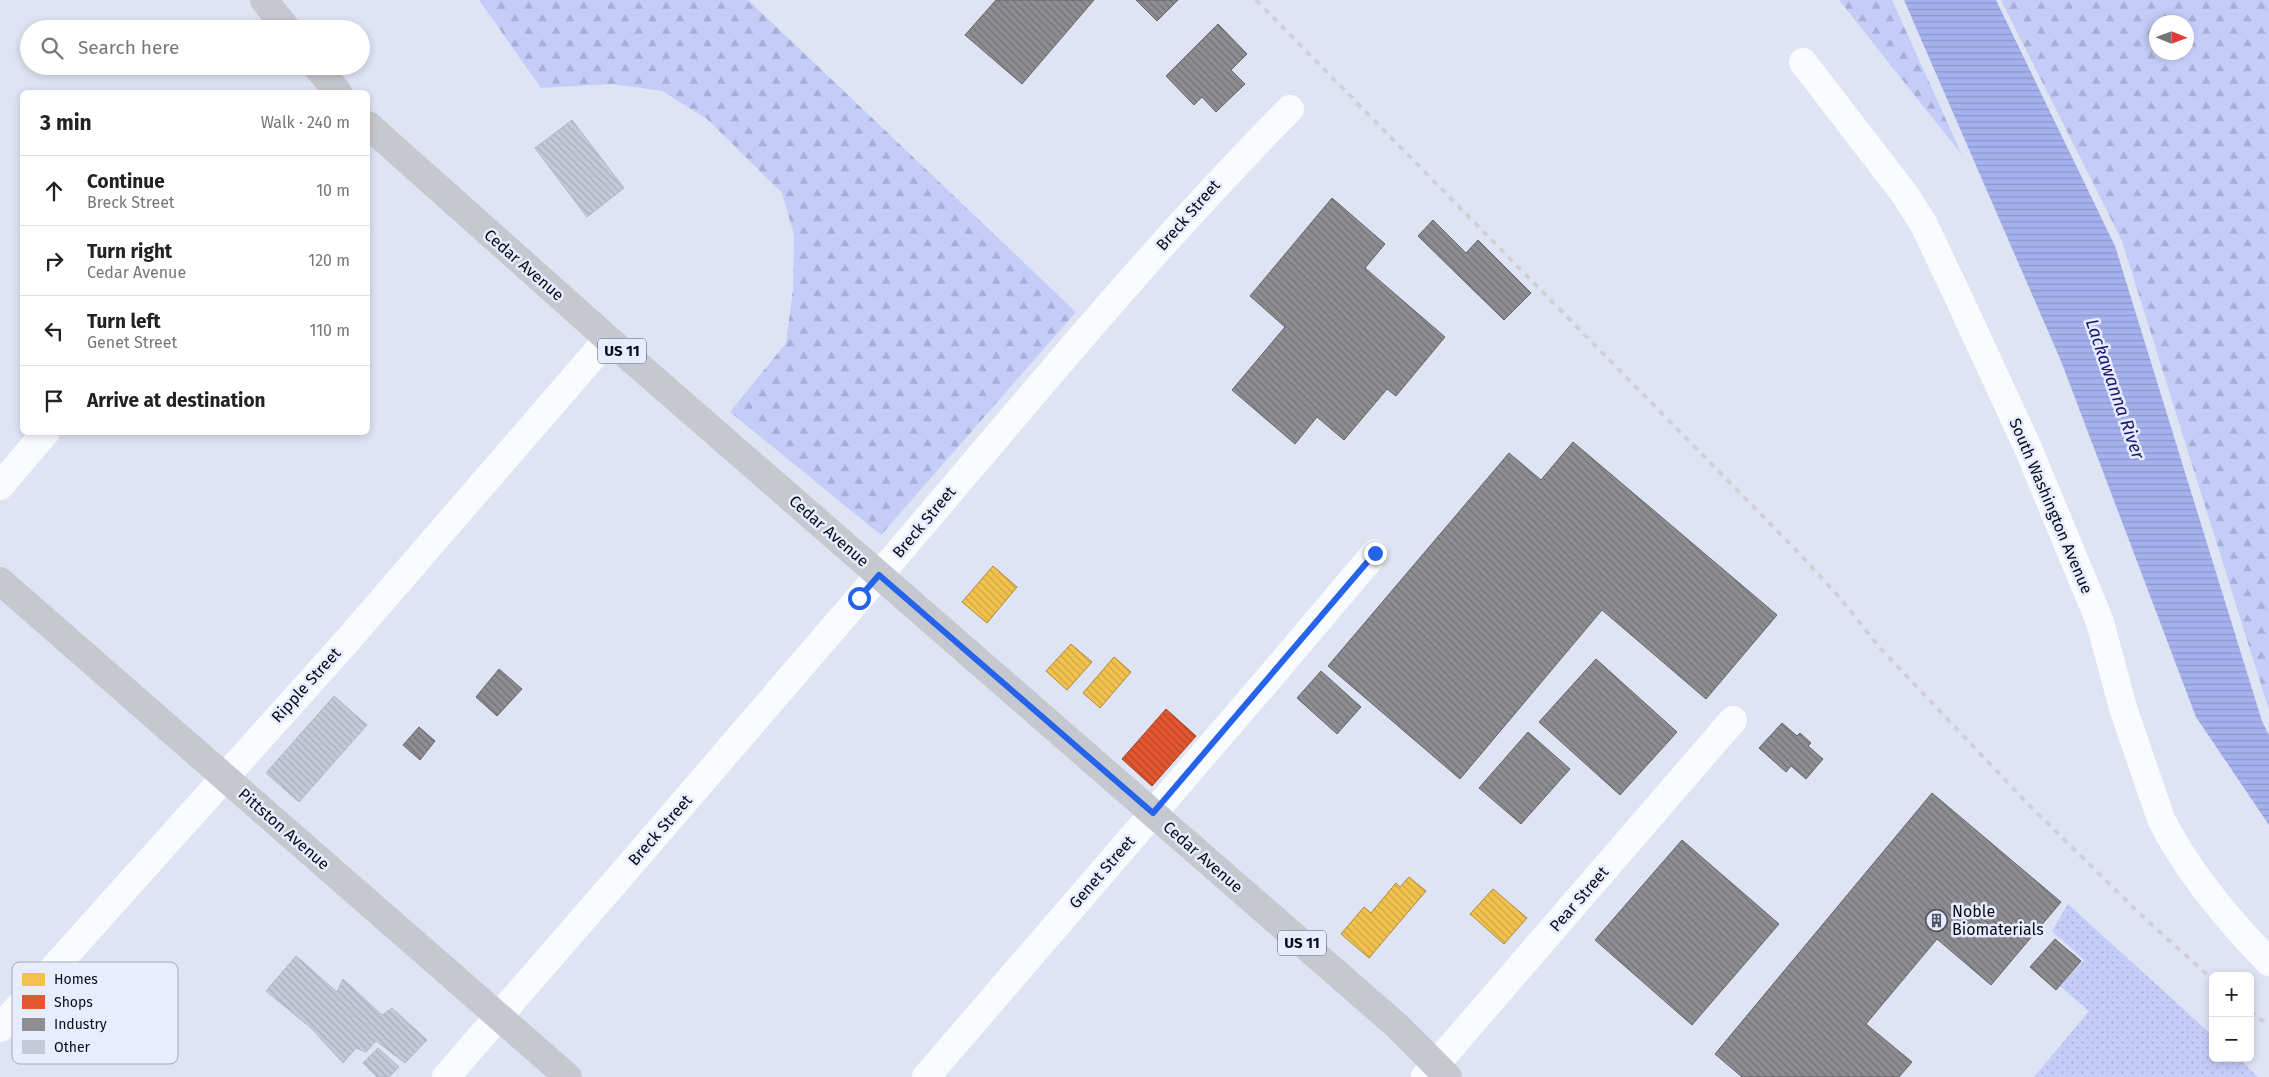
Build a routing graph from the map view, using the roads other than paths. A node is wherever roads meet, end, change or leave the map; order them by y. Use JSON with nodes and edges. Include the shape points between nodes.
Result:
{"nodes":[{"id":1,"x":264,"y":0,"type":"edge"},
{"id":2,"x":280,"y":20,"type":"edge"},
{"id":3,"x":1803,"y":62,"type":"dead end"},
{"id":4,"x":324,"y":75,"type":"edge"},
{"id":5,"x":336,"y":90,"type":"edge"},
{"id":6,"x":1290,"y":109,"type":"dead end"},
{"id":7,"x":370,"y":127,"type":"edge"},
{"id":8,"x":608,"y":339,"type":"junction"},
{"id":9,"x":43,"y":435,"type":"edge"},
{"id":10,"x":0,"y":486,"type":"edge"},
{"id":11,"x":1375,"y":553,"type":"dead end"},
{"id":12,"x":879,"y":575,"type":"junction"},
{"id":13,"x":0,"y":581,"type":"edge"},
{"id":14,"x":1733,"y":720,"type":"dead end"},
{"id":15,"x":224,"y":777,"type":"junction"},
{"id":16,"x":1153,"y":813,"type":"junction"},
{"id":17,"x":59,"y":962,"type":"edge"},
{"id":18,"x":2269,"y":962,"type":"edge"},
{"id":19,"x":12,"y":1015,"type":"edge"},
{"id":20,"x":498,"y":1017,"type":"junction"},
{"id":21,"x":0,"y":1028,"type":"edge"},
{"id":22,"x":1436,"y":1073,"type":"edge"},
{"id":23,"x":446,"y":1077,"type":"edge"},
{"id":24,"x":568,"y":1077,"type":"edge"},
{"id":25,"x":926,"y":1077,"type":"edge"}],
"edges":[{"from":1,"to":2,"type":"main road"},
{"from":3,"to":18,"type":"street","name":"South Washington Avenue","via":[[1891,175],[1924,225],[2028,448],[2094,606],[2123,708],[2168,834],[2213,898]]},
{"from":4,"to":5,"type":"main road"},
{"from":6,"to":12,"type":"street","name":"Breck Street","via":[[1222,177]]},
{"from":7,"to":8,"type":"main road","name":"Cedar Avenue","number":"US 11"},
{"from":8,"to":12,"type":"main road","name":"Cedar Avenue","number":"US 11"},
{"from":8,"to":15,"type":"street","name":"Ripple Street","via":[[347,641]]},
{"from":9,"to":10,"type":"street"},
{"from":11,"to":16,"type":"street","name":"Genet Street"},
{"from":12,"to":16,"type":"main road","name":"Cedar Avenue","number":"US 11"},
{"from":12,"to":20,"type":"street","name":"Breck Street"},
{"from":13,"to":15,"type":"main road","name":"Pittston Avenue"},
{"from":14,"to":22,"type":"street","name":"Pear Street"},
{"from":15,"to":17,"type":"street","name":"Ripple Street"},
{"from":15,"to":20,"type":"main road","name":"Pittston Avenue"},
{"from":16,"to":22,"type":"main road","name":"Cedar Avenue","number":"US 11","via":[[1395,1024]]},
{"from":16,"to":25,"type":"street","name":"Genet Street"},
{"from":19,"to":21,"type":"street","name":"Ripple Street"},
{"from":20,"to":23,"type":"street","name":"Breck Street"},
{"from":20,"to":24,"type":"main road","name":"Pittston Avenue"}]}
